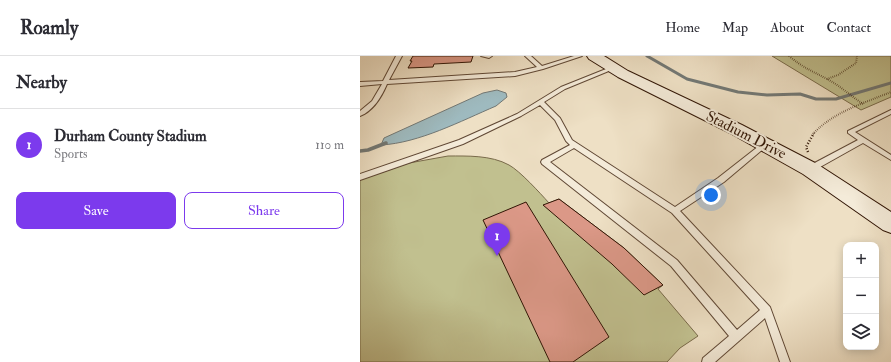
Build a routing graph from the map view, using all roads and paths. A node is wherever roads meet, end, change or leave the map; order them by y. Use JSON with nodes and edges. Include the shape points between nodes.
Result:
{"nodes":[{"id":1,"x":399,"y":56,"type":"edge"},
{"id":2,"x":484,"y":56,"type":"edge"},
{"id":3,"x":489,"y":56,"type":"edge"},
{"id":4,"x":528,"y":56,"type":"edge"},
{"id":5,"x":579,"y":56,"type":"edge"},
{"id":6,"x":594,"y":56,"type":"edge"},
{"id":7,"x":789,"y":56,"type":"edge"},
{"id":8,"x":857,"y":56,"type":"edge"},
{"id":9,"x":541,"y":68,"type":"junction"},
{"id":10,"x":613,"y":68,"type":"junction"},
{"id":11,"x":827,"y":79,"type":"junction"},
{"id":12,"x":386,"y":83,"type":"junction"},
{"id":13,"x":360,"y":84,"type":"edge"},
{"id":14,"x":891,"y":92,"type":"edge"},
{"id":15,"x":541,"y":102,"type":"junction"},
{"id":16,"x":863,"y":104,"type":"junction"},
{"id":17,"x":891,"y":112,"type":"edge"},
{"id":18,"x":360,"y":114,"type":"edge"},
{"id":19,"x":863,"y":140,"type":"junction"},
{"id":20,"x":766,"y":144,"type":"junction"},
{"id":21,"x":574,"y":145,"type":"junction"},
{"id":22,"x":891,"y":158,"type":"edge"},
{"id":23,"x":816,"y":165,"type":"junction"},
{"id":24,"x":360,"y":177,"type":"edge"},
{"id":25,"x":675,"y":211,"type":"junction"},
{"id":26,"x":891,"y":224,"type":"edge"},
{"id":27,"x":767,"y":310,"type":"junction"},
{"id":28,"x":736,"y":337,"type":"junction"},
{"id":29,"x":707,"y":362,"type":"edge"},
{"id":30,"x":785,"y":362,"type":"edge"}],
"edges":[{"from":1,"to":12,"type":"lane","via":[[388,73]]},
{"from":2,"to":3,"type":"lane"},
{"from":4,"to":9,"type":"lane"},
{"from":5,"to":9,"type":"lane"},
{"from":6,"to":10,"type":"street","name":"Stadium Drive"},
{"from":7,"to":11,"type":"path","via":[[799,65]]},
{"from":8,"to":11,"type":"path","via":[[856,63]]},
{"from":9,"to":12,"type":"lane","via":[[502,76]]},
{"from":10,"to":15,"type":"lane","via":[[563,88]]},
{"from":10,"to":20,"type":"street","name":"Stadium Drive"},
{"from":11,"to":16,"type":"path"},
{"from":12,"to":13,"type":"lane"},
{"from":12,"to":18,"type":"lane","via":[[378,97]]},
{"from":14,"to":16,"type":"path"},
{"from":15,"to":21,"type":"lane","via":[[558,119],[569,141]]},
{"from":15,"to":24,"type":"lane","via":[[461,142]]},
{"from":16,"to":23,"type":"path","via":[[831,119],[814,132],[806,147]]},
{"from":17,"to":19,"type":"lane","via":[[850,132]]},
{"from":19,"to":22,"type":"lane"},
{"from":19,"to":23,"type":"lane"},
{"from":20,"to":23,"type":"street","name":"Stadium Drive"},
{"from":20,"to":25,"type":"lane","via":[[721,180]]},
{"from":21,"to":25,"type":"lane"},
{"from":21,"to":28,"type":"lane","via":[[545,162],[674,263]]},
{"from":23,"to":26,"type":"street","name":"Stadium Drive"},
{"from":25,"to":27,"type":"lane"},
{"from":27,"to":28,"type":"lane"},
{"from":27,"to":30,"type":"lane"},
{"from":28,"to":29,"type":"lane"}]}
